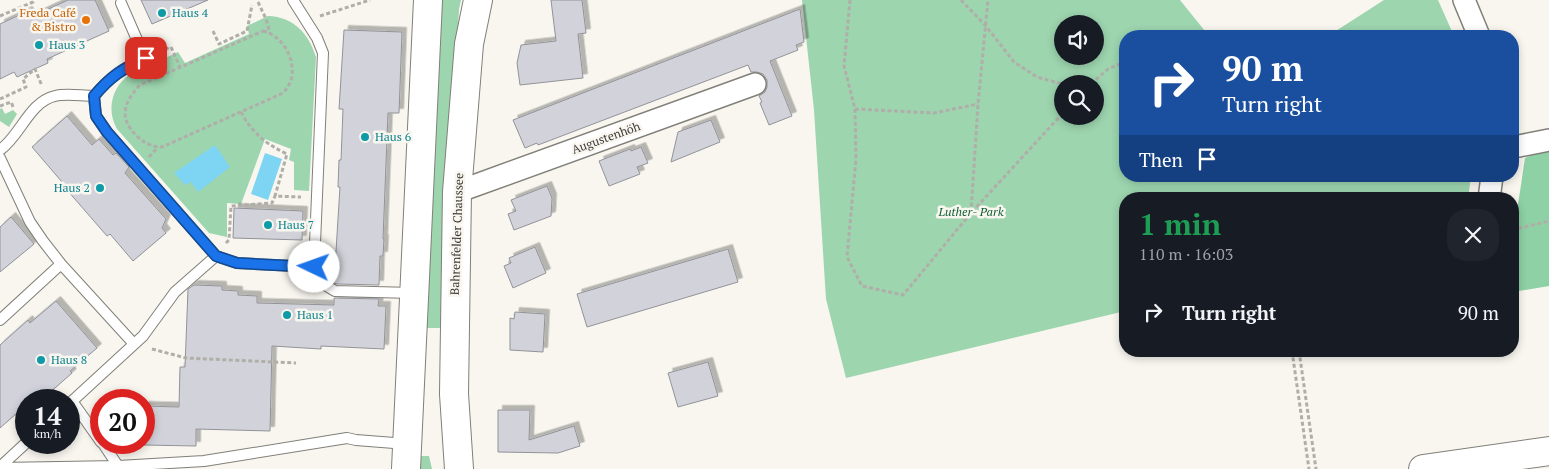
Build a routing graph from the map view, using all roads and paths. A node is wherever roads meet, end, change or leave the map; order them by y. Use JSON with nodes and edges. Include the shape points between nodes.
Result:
{"nodes":[{"id":1,"x":34,"y":0,"type":"edge"},
{"id":2,"x":293,"y":0,"type":"edge"},
{"id":3,"x":370,"y":0,"type":"edge"},
{"id":4,"x":428,"y":0,"type":"edge"},
{"id":5,"x":478,"y":0,"type":"edge"},
{"id":6,"x":850,"y":0,"type":"edge"},
{"id":7,"x":962,"y":0,"type":"edge"},
{"id":8,"x":988,"y":0,"type":"edge"},
{"id":9,"x":1464,"y":0,"type":"edge"},
{"id":10,"x":258,"y":2,"type":"dead end"},
{"id":11,"x":121,"y":3,"type":"dead end"},
{"id":12,"x":252,"y":4,"type":"dead end"},
{"id":13,"x":8,"y":13,"type":"junction"},
{"id":14,"x":0,"y":16,"type":"edge"},
{"id":15,"x":11,"y":18,"type":"dead end"},
{"id":16,"x":307,"y":23,"type":"junction"},
{"id":17,"x":986,"y":26,"type":"junction"},
{"id":18,"x":1476,"y":30,"type":"edge"},
{"id":19,"x":213,"y":31,"type":"dead end"},
{"id":20,"x":270,"y":33,"type":"junction"},
{"id":21,"x":172,"y":52,"type":"dead end"},
{"id":22,"x":1119,"y":65,"type":"edge"},
{"id":23,"x":180,"y":68,"type":"junction"},
{"id":24,"x":1102,"y":75,"type":"edge"},
{"id":25,"x":38,"y":79,"type":"dead end"},
{"id":26,"x":1054,"y":82,"type":"edge"},
{"id":27,"x":755,"y":84,"type":"dead end"},
{"id":28,"x":94,"y":96,"type":"junction"},
{"id":29,"x":0,"y":99,"type":"edge"},
{"id":30,"x":978,"y":104,"type":"junction"},
{"id":31,"x":855,"y":109,"type":"junction"},
{"id":32,"x":241,"y":112,"type":"junction"},
{"id":33,"x":1054,"y":123,"type":"edge"},
{"id":34,"x":1549,"y":140,"type":"edge"},
{"id":35,"x":1519,"y":145,"type":"edge"},
{"id":36,"x":0,"y":150,"type":"edge"},
{"id":37,"x":0,"y":158,"type":"edge"},
{"id":38,"x":457,"y":192,"type":"junction"},
{"id":39,"x":275,"y":196,"type":"junction"},
{"id":40,"x":317,"y":197,"type":"junction"},
{"id":41,"x":971,"y":213,"type":"junction"},
{"id":42,"x":1549,"y":221,"type":"edge"},
{"id":43,"x":1519,"y":228,"type":"edge"},
{"id":44,"x":216,"y":256,"type":"junction"},
{"id":45,"x":61,"y":264,"type":"junction"},
{"id":46,"x":314,"y":267,"type":"junction"},
{"id":47,"x":414,"y":293,"type":"junction"},
{"id":48,"x":0,"y":320,"type":"edge"},
{"id":49,"x":134,"y":344,"type":"junction"},
{"id":50,"x":1293,"y":357,"type":"edge"},
{"id":51,"x":1301,"y":357,"type":"edge"},
{"id":52,"x":296,"y":362,"type":"dead end"},
{"id":53,"x":80,"y":393,"type":"edge"},
{"id":54,"x":80,"y":414,"type":"edge"},
{"id":55,"x":90,"y":427,"type":"edge"},
{"id":56,"x":1549,"y":451,"type":"edge"},
{"id":57,"x":15,"y":453,"type":"edge"},
{"id":58,"x":110,"y":454,"type":"edge"},
{"id":59,"x":407,"y":457,"type":"edge"},
{"id":60,"x":118,"y":466,"type":"junction"},
{"id":61,"x":0,"y":467,"type":"edge"},
{"id":62,"x":459,"y":469,"type":"edge"},
{"id":63,"x":1309,"y":469,"type":"edge"},
{"id":64,"x":1316,"y":469,"type":"edge"},
{"id":65,"x":1424,"y":469,"type":"edge"}],
"edges":[{"from":1,"to":13,"type":"path"},
{"from":2,"to":16,"type":"lane"},
{"from":3,"to":16,"type":"path","via":[[318,16]]},
{"from":4,"to":47,"type":"main road"},
{"from":5,"to":38,"type":"main road","name":"Bahrenfelder Chaussee","via":[[469,44]]},
{"from":6,"to":31,"type":"path","via":[[844,66]]},
{"from":7,"to":17,"type":"path"},
{"from":8,"to":17,"type":"path"},
{"from":9,"to":18,"type":"street"},
{"from":10,"to":20,"type":"path"},
{"from":11,"to":28,"type":"lane","via":[[146,58],[112,76]]},
{"from":12,"to":19,"type":"path","via":[[247,31],[219,44]]},
{"from":13,"to":14,"type":"path"},
{"from":13,"to":15,"type":"path"},
{"from":16,"to":40,"type":"lane","via":[[323,53]]},
{"from":17,"to":26,"type":"path","via":[[1014,62],[1037,77]]},
{"from":17,"to":30,"type":"path"},
{"from":20,"to":23,"type":"path","via":[[263,31]]},
{"from":20,"to":32,"type":"path","via":[[288,52],[292,69],[289,83],[285,91]]},
{"from":21,"to":23,"type":"path"},
{"from":22,"to":24,"type":"path"},
{"from":23,"to":32,"type":"path","via":[[140,85],[130,96],[125,118],[141,140],[162,147]]},
{"from":25,"to":29,"type":"path","via":[[35,68],[23,79],[26,87]]},
{"from":27,"to":38,"type":"street","name":"Augustenhöh"},
{"from":28,"to":36,"type":"lane","via":[[47,98],[30,113],[9,143]]},
{"from":28,"to":44,"type":"lane","via":[[96,116],[107,132]]},
{"from":30,"to":31,"type":"path","via":[[934,112]]},
{"from":30,"to":41,"type":"path"},
{"from":31,"to":41,"type":"path","via":[[856,159],[847,256],[862,286],[903,295]]},
{"from":32,"to":39,"type":"path","via":[[262,140],[287,154]]},
{"from":33,"to":41,"type":"path"},
{"from":34,"to":35,"type":"street"},
{"from":37,"to":45,"type":"lane","via":[[30,222]]},
{"from":38,"to":62,"type":"main road","name":"Bahrenfelder Chaussee","via":[[454,394]]},
{"from":39,"to":40,"type":"path"},
{"from":39,"to":44,"type":"path","via":[[272,203],[231,206],[230,240]]},
{"from":40,"to":46,"type":"lane"},
{"from":42,"to":43,"type":"path"},
{"from":44,"to":46,"type":"lane","via":[[237,263]]},
{"from":44,"to":49,"type":"lane","via":[[175,292]]},
{"from":45,"to":48,"type":"lane"},
{"from":45,"to":49,"type":"lane"},
{"from":46,"to":47,"type":"lane","via":[[325,285],[335,291]]},
{"from":47,"to":59,"type":"main road"},
{"from":49,"to":52,"type":"path","via":[[186,358]]},
{"from":49,"to":53,"type":"lane"},
{"from":50,"to":63,"type":"path"},
{"from":51,"to":64,"type":"path"},
{"from":54,"to":55,"type":"lane"},
{"from":56,"to":65,"type":"main road"},
{"from":57,"to":61,"type":"lane"},
{"from":58,"to":60,"type":"lane"},
{"from":59,"to":60,"type":"lane","via":[[347,438],[204,461]]},
{"from":60,"to":61,"type":"lane"}]}
